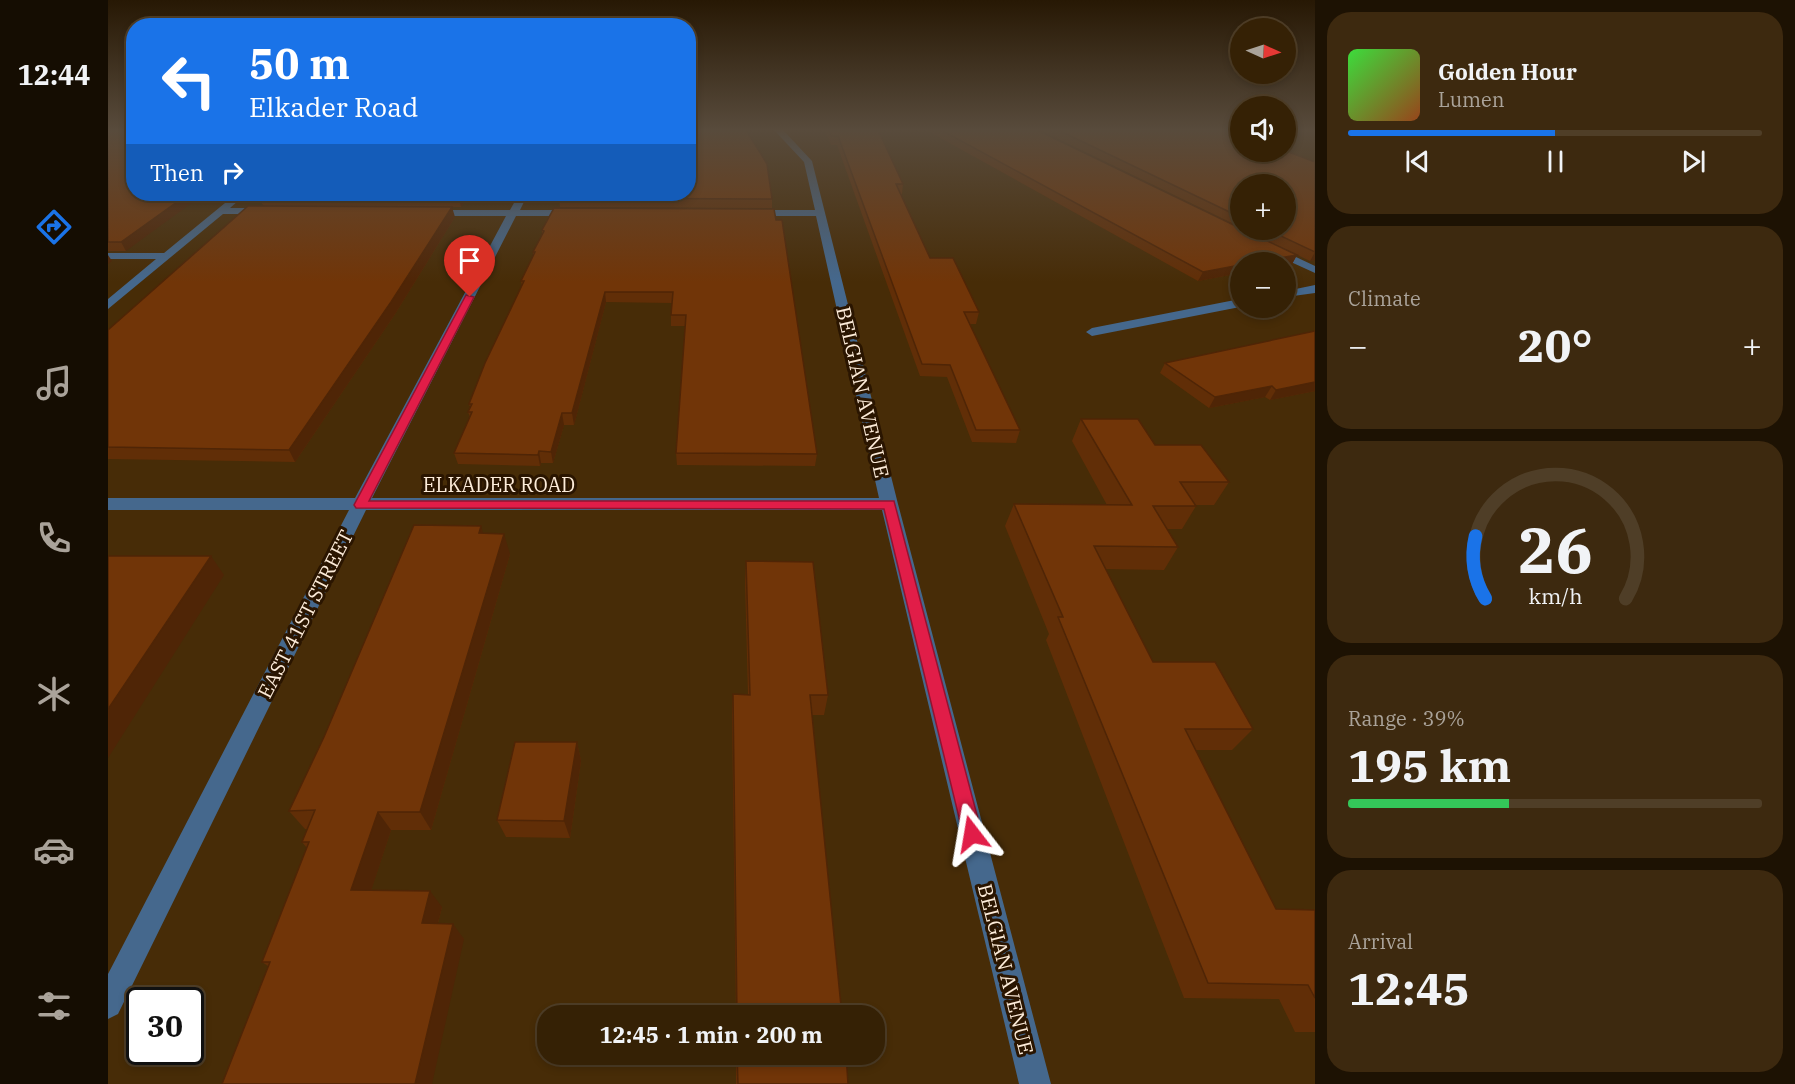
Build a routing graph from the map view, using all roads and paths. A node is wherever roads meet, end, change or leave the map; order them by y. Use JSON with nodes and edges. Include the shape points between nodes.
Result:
{"nodes":[{"id":1,"x":813,"y":181,"type":"edge"},
{"id":2,"x":231,"y":201,"type":"edge"},
{"id":3,"x":519,"y":201,"type":"edge"},
{"id":4,"x":219,"y":211,"type":"junction"},
{"id":5,"x":278,"y":211,"type":"edge"},
{"id":6,"x":419,"y":212,"type":"edge"},
{"id":7,"x":513,"y":213,"type":"junction"},
{"id":8,"x":585,"y":213,"type":"edge"},
{"id":9,"x":738,"y":213,"type":"edge"},
{"id":10,"x":820,"y":213,"type":"junction"},
{"id":11,"x":1266,"y":246,"type":"edge"},
{"id":12,"x":108,"y":256,"type":"edge"},
{"id":13,"x":168,"y":256,"type":"junction"},
{"id":14,"x":1315,"y":270,"type":"edge"},
{"id":15,"x":1315,"y":289,"type":"edge"},
{"id":16,"x":1296,"y":292,"type":"edge"},
{"id":17,"x":108,"y":305,"type":"edge"},
{"id":18,"x":1230,"y":305,"type":"edge"},
{"id":19,"x":1092,"y":332,"type":"dead end"},
{"id":20,"x":108,"y":504,"type":"edge"},
{"id":21,"x":889,"y":504,"type":"junction"},
{"id":22,"x":360,"y":505,"type":"junction"},
{"id":23,"x":108,"y":1004,"type":"edge"},
{"id":24,"x":1035,"y":1084,"type":"edge"}],
"edges":[{"from":1,"to":10,"type":"street","name":"BELGIAN AVENUE"},
{"from":2,"to":4,"type":"street"},
{"from":3,"to":7,"type":"street","name":"EAST 41ST STREET"},
{"from":4,"to":5,"type":"street"},
{"from":4,"to":13,"type":"street"},
{"from":6,"to":7,"type":"street"},
{"from":7,"to":8,"type":"street"},
{"from":7,"to":22,"type":"street","name":"EAST 41ST STREET"},
{"from":9,"to":10,"type":"street"},
{"from":10,"to":21,"type":"street","name":"BELGIAN AVENUE"},
{"from":11,"to":14,"type":"street"},
{"from":12,"to":13,"type":"street"},
{"from":13,"to":17,"type":"street"},
{"from":15,"to":16,"type":"street"},
{"from":18,"to":19,"type":"street"},
{"from":20,"to":22,"type":"street","name":"ELKADER ROAD"},
{"from":21,"to":22,"type":"street","name":"ELKADER ROAD"},
{"from":21,"to":24,"type":"street","name":"BELGIAN AVENUE"},
{"from":22,"to":23,"type":"street","name":"EAST 41ST STREET"}]}
